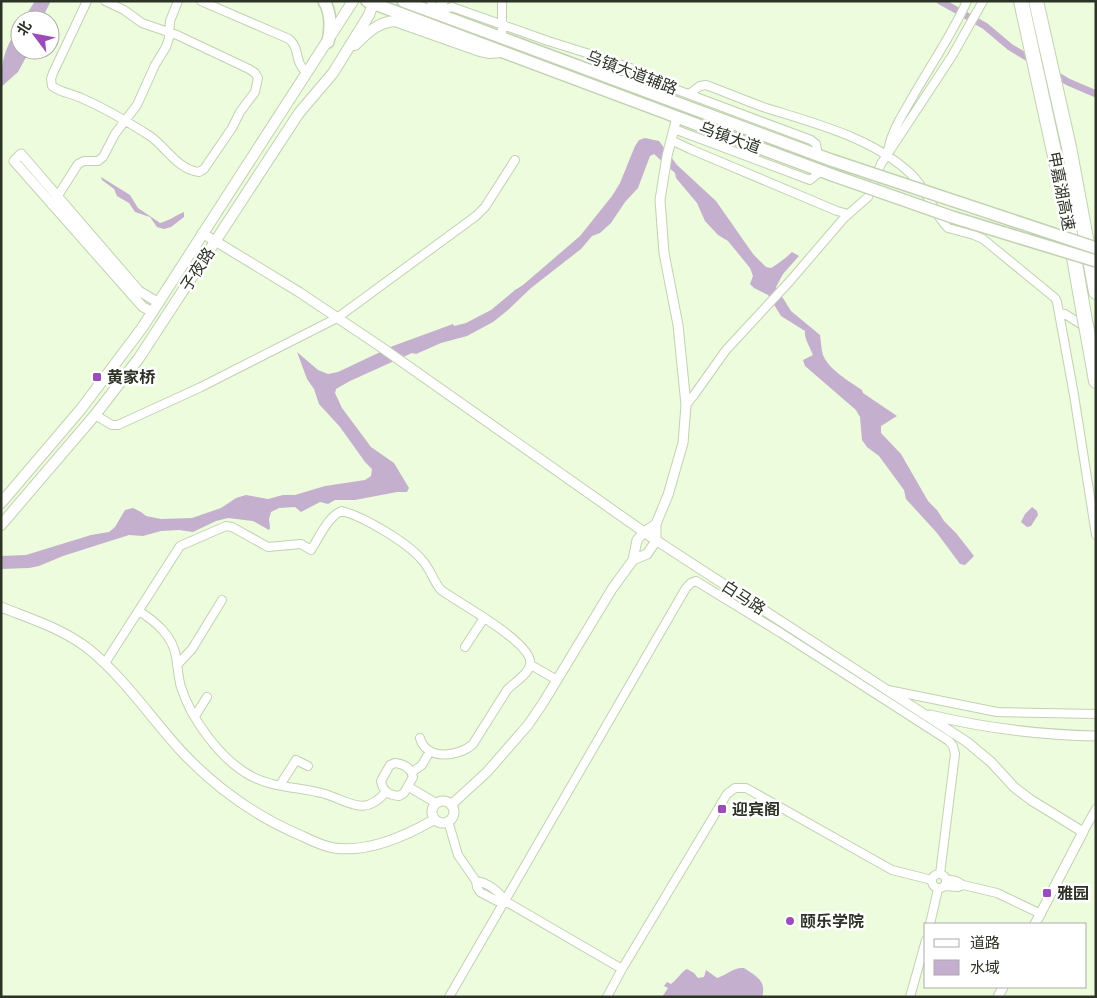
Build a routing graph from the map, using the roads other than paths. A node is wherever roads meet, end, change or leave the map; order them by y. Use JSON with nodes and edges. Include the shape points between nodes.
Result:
{"nodes":[{"id":1,"x":87,"y":1,"type":"edge"},
{"id":2,"x":105,"y":1,"type":"edge"},
{"id":3,"x":178,"y":1,"type":"edge"},
{"id":4,"x":201,"y":1,"type":"edge"},
{"id":5,"x":324,"y":1,"type":"edge"},
{"id":6,"x":353,"y":1,"type":"edge"},
{"id":7,"x":403,"y":1,"type":"edge"},
{"id":8,"x":424,"y":1,"type":"edge"},
{"id":9,"x":444,"y":1,"type":"edge"},
{"id":10,"x":502,"y":1,"type":"edge"},
{"id":11,"x":983,"y":1,"type":"edge"},
{"id":12,"x":1021,"y":1,"type":"edge"},
{"id":13,"x":1036,"y":1,"type":"edge"},
{"id":14,"x":372,"y":2,"type":"edge"},
{"id":15,"x":967,"y":2,"type":"edge"},
{"id":16,"x":432,"y":7,"type":"edge"},
{"id":17,"x":502,"y":25,"type":"junction"},
{"id":18,"x":169,"y":33,"type":"junction"},
{"id":19,"x":502,"y":38,"type":"junction"},
{"id":20,"x":328,"y":42,"type":"junction"},
{"id":21,"x":533,"y":50,"type":"junction"},
{"id":22,"x":501,"y":52,"type":"junction"},
{"id":23,"x":342,"y":58,"type":"junction"},
{"id":24,"x":529,"y":62,"type":"junction"},
{"id":25,"x":308,"y":73,"type":"junction"},
{"id":26,"x":653,"y":79,"type":"junction"},
{"id":27,"x":615,"y":80,"type":"junction"},
{"id":28,"x":689,"y":94,"type":"junction"},
{"id":29,"x":677,"y":117,"type":"junction"},
{"id":30,"x":125,"y":121,"type":"junction"},
{"id":31,"x":674,"y":129,"type":"junction"},
{"id":32,"x":671,"y":141,"type":"junction"},
{"id":33,"x":887,"y":154,"type":"junction"},
{"id":34,"x":818,"y":156,"type":"junction"},
{"id":35,"x":515,"y":160,"type":"dead end"},
{"id":36,"x":821,"y":171,"type":"junction"},
{"id":37,"x":58,"y":196,"type":"junction"},
{"id":38,"x":52,"y":205,"type":"junction"},
{"id":39,"x":848,"y":214,"type":"junction"},
{"id":40,"x":202,"y":233,"type":"junction"},
{"id":41,"x":215,"y":241,"type":"junction"},
{"id":42,"x":1096,"y":248,"type":"edge"},
{"id":43,"x":1096,"y":261,"type":"edge"},
{"id":44,"x":1096,"y":292,"type":"edge"},
{"id":45,"x":159,"y":303,"type":"junction"},
{"id":46,"x":152,"y":312,"type":"junction"},
{"id":47,"x":1059,"y":313,"type":"junction"},
{"id":48,"x":337,"y":318,"type":"junction"},
{"id":49,"x":1092,"y":335,"type":"edge"},
{"id":50,"x":1096,"y":381,"type":"edge"},
{"id":51,"x":686,"y":405,"type":"junction"},
{"id":52,"x":96,"y":415,"type":"junction"},
{"id":53,"x":1,"y":503,"type":"edge"},
{"id":54,"x":13,"y":512,"type":"junction"},
{"id":55,"x":656,"y":524,"type":"junction"},
{"id":56,"x":1,"y":525,"type":"edge"},
{"id":57,"x":644,"y":532,"type":"junction"},
{"id":58,"x":1096,"y":536,"type":"edge"},
{"id":59,"x":656,"y":540,"type":"junction"},
{"id":60,"x":632,"y":560,"type":"junction"},
{"id":61,"x":222,"y":600,"type":"dead end"},
{"id":62,"x":1,"y":607,"type":"edge"},
{"id":63,"x":139,"y":611,"type":"junction"},
{"id":64,"x":484,"y":618,"type":"junction"},
{"id":65,"x":465,"y":647,"type":"dead end"},
{"id":66,"x":105,"y":664,"type":"junction"},
{"id":67,"x":531,"y":664,"type":"junction"},
{"id":68,"x":177,"y":665,"type":"junction"},
{"id":69,"x":557,"y":680,"type":"junction"},
{"id":70,"x":887,"y":690,"type":"junction"},
{"id":71,"x":207,"y":697,"type":"dead end"},
{"id":72,"x":923,"y":713,"type":"junction"},
{"id":73,"x":1096,"y":714,"type":"edge"},
{"id":74,"x":195,"y":716,"type":"junction"},
{"id":75,"x":1096,"y":736,"type":"edge"},
{"id":76,"x":420,"y":738,"type":"dead end"},
{"id":77,"x":430,"y":751,"type":"junction"},
{"id":78,"x":308,"y":766,"type":"dead end"},
{"id":79,"x":412,"y":772,"type":"junction"},
{"id":80,"x":280,"y":785,"type":"junction"},
{"id":81,"x":409,"y":787,"type":"junction"},
{"id":82,"x":386,"y":792,"type":"junction"},
{"id":83,"x":436,"y":803,"type":"junction"},
{"id":84,"x":452,"y":805,"type":"junction"},
{"id":85,"x":1096,"y":809,"type":"edge"},
{"id":86,"x":435,"y":819,"type":"junction"},
{"id":87,"x":448,"y":821,"type":"junction"},
{"id":88,"x":1083,"y":832,"type":"junction"},
{"id":89,"x":476,"y":880,"type":"junction"},
{"id":90,"x":942,"y":882,"type":"junction"},
{"id":91,"x":492,"y":888,"type":"junction"},
{"id":92,"x":487,"y":896,"type":"junction"},
{"id":93,"x":505,"y":901,"type":"junction"},
{"id":94,"x":1041,"y":914,"type":"junction"},
{"id":95,"x":930,"y":923,"type":"edge"},
{"id":96,"x":1036,"y":923,"type":"edge"},
{"id":97,"x":924,"y":947,"type":"edge"},
{"id":98,"x":622,"y":969,"type":"junction"},
{"id":99,"x":449,"y":997,"type":"edge"},
{"id":100,"x":607,"y":997,"type":"edge"},
{"id":101,"x":910,"y":997,"type":"edge"}],
"edges":[{"from":1,"to":30,"type":"street","via":[[51,83],[58,90]]},
{"from":2,"to":18,"type":"street"},
{"from":3,"to":18,"type":"street"},
{"from":4,"to":25,"type":"street","via":[[289,40],[295,47],[299,65]]},
{"from":5,"to":20,"type":"main road","via":[[330,18]]},
{"from":6,"to":20,"type":"main road","name":"子夜路"},
{"from":7,"to":16,"type":"main road","name":"乌镇大道"},
{"from":8,"to":16,"type":"main road"},
{"from":9,"to":16,"type":"street"},
{"from":10,"to":17,"type":"street"},
{"from":11,"to":33,"type":"street","via":[[952,56]]},
{"from":12,"to":49,"type":"highway","name":"申嘉湖高速","bridge":true,"via":[[1062,188],[1084,315]]},
{"from":13,"to":44,"type":"highway","name":"申嘉湖高速"},
{"from":14,"to":22,"type":"main road","name":"乌镇大道"},
{"from":14,"to":23,"type":"main road","name":"子夜路","via":[[370,15]]},
{"from":15,"to":33,"type":"street","via":[[891,135]]},
{"from":16,"to":17,"type":"street","name":"乌镇大道辅路","via":[[452,7]]},
{"from":16,"to":19,"type":"main road","name":"乌镇大道"},
{"from":17,"to":19,"type":"street"},
{"from":17,"to":26,"type":"street","name":"乌镇大道辅路","via":[[636,70]]},
{"from":18,"to":30,"type":"street","via":[[166,47],[137,105]]},
{"from":18,"to":30,"type":"street","via":[[255,73],[258,78],[255,92],[209,164],[199,172],[169,156],[160,143]]},
{"from":19,"to":21,"type":"main road","name":"乌镇大道"},
{"from":20,"to":25,"type":"main road","name":"子夜路"},
{"from":21,"to":24,"type":"main road"},
{"from":21,"to":27,"type":"main road","name":"乌镇大道"},
{"from":22,"to":23,"type":"main road","via":[[480,51],[388,21],[374,27]]},
{"from":22,"to":24,"type":"main road","name":"乌镇大道"},
{"from":23,"to":41,"type":"main road","name":"子夜路","via":[[299,113]]},
{"from":24,"to":29,"type":"main road","name":"乌镇大道"},
{"from":25,"to":40,"type":"main road","name":"子夜路"},
{"from":26,"to":27,"type":"street"},
{"from":26,"to":28,"type":"street","name":"乌镇大道辅路"},
{"from":27,"to":34,"type":"main road","name":"乌镇大道"},
{"from":28,"to":33,"type":"street","via":[[706,85],[806,120]]},
{"from":28,"to":34,"type":"street","name":"乌镇大道辅路","via":[[812,140]]},
{"from":29,"to":31,"type":"street"},
{"from":29,"to":36,"type":"main road","name":"乌镇大道"},
{"from":30,"to":37,"type":"street","via":[[103,157],[98,161],[84,160],[78,164]]},
{"from":31,"to":32,"type":"street"},
{"from":31,"to":36,"type":"street","via":[[810,180]]},
{"from":32,"to":39,"type":"street"},
{"from":32,"to":51,"type":"street","via":[[660,200],[664,253],[678,326]]},
{"from":33,"to":39,"type":"street","via":[[868,197]]},
{"from":33,"to":47,"type":"street","via":[[916,179],[946,225],[987,242],[1055,298]]},
{"from":34,"to":42,"type":"main road","name":"乌镇大道","bridge":true},
{"from":35,"to":48,"type":"street","via":[[476,216]]},
{"from":36,"to":43,"type":"main road","name":"乌镇大道","bridge":true,"via":[[952,217]]},
{"from":37,"to":38,"type":"street"},
{"from":37,"to":38,"type":"street","via":[[21,154],[14,161]]},
{"from":37,"to":45,"type":"street","via":[[139,291]]},
{"from":38,"to":46,"type":"street","via":[[143,307]]},
{"from":39,"to":51,"type":"street","via":[[726,350]]},
{"from":40,"to":41,"type":"street","name":"白马路"},
{"from":40,"to":45,"type":"main road","name":"子夜路"},
{"from":41,"to":48,"type":"street","name":"白马路"},
{"from":41,"to":52,"type":"main road","name":"子夜路","via":[[153,338]]},
{"from":45,"to":46,"type":"main road","name":"子夜路"},
{"from":46,"to":53,"type":"main road","name":"子夜路","via":[[92,396]]},
{"from":47,"to":49,"type":"street"},
{"from":47,"to":58,"type":"street"},
{"from":48,"to":52,"type":"street","via":[[208,384],[118,425]]},
{"from":48,"to":57,"type":"street","name":"白马路"},
{"from":49,"to":50,"type":"highway","name":"申嘉湖高速"},
{"from":51,"to":55,"type":"street","via":[[683,442]]},
{"from":52,"to":54,"type":"main road","name":"子夜路"},
{"from":53,"to":54,"type":"main road"},
{"from":54,"to":56,"type":"main road","name":"子夜路"},
{"from":55,"to":57,"type":"street"},
{"from":55,"to":59,"type":"street"},
{"from":57,"to":59,"type":"street","name":"白马路"},
{"from":57,"to":60,"type":"street","via":[[637,540]]},
{"from":59,"to":60,"type":"street","via":[[647,554]]},
{"from":59,"to":70,"type":"street","name":"白马路"},
{"from":60,"to":69,"type":"street"},
{"from":61,"to":68,"type":"street","via":[[192,649]]},
{"from":62,"to":66,"type":"street","via":[[67,635]]},
{"from":63,"to":64,"type":"street","via":[[180,546],[186,543],[232,526],[268,547],[301,544],[311,550],[331,518],[342,510],[381,529],[413,550],[424,561],[441,590]]},
{"from":63,"to":66,"type":"street"},
{"from":63,"to":68,"type":"street","via":[[165,633],[176,655]]},
{"from":64,"to":65,"type":"street"},
{"from":64,"to":67,"type":"street","via":[[518,643],[526,651]]},
{"from":66,"to":86,"type":"street","via":[[206,775],[245,805],[292,832],[335,848],[356,847],[398,837]]},
{"from":67,"to":69,"type":"street"},
{"from":67,"to":77,"type":"street","via":[[512,683],[467,749],[446,755]]},
{"from":68,"to":74,"type":"street","via":[[180,685]]},
{"from":69,"to":84,"type":"street","via":[[514,743]]},
{"from":70,"to":72,"type":"street","name":"白马路"},
{"from":70,"to":73,"type":"street","via":[[997,712]]},
{"from":71,"to":74,"type":"street"},
{"from":72,"to":75,"type":"street","via":[[990,728]]},
{"from":72,"to":88,"type":"street","name":"白马路","via":[[967,742],[1031,800]]},
{"from":74,"to":80,"type":"street","via":[[216,746],[240,768],[261,780]]},
{"from":76,"to":77,"type":"street"},
{"from":77,"to":79,"type":"street","via":[[422,765]]},
{"from":78,"to":80,"type":"street","via":[[296,760]]},
{"from":79,"to":81,"type":"street"},
{"from":79,"to":82,"type":"street","via":[[401,763],[390,765],[381,781]]},
{"from":80,"to":82,"type":"street","via":[[318,792],[358,807],[373,804]]},
{"from":81,"to":82,"type":"street","via":[[399,796]]},
{"from":81,"to":83,"type":"street"},
{"from":83,"to":84,"type":"street","via":[[446,801]]},
{"from":83,"to":86,"type":"street","via":[[432,812]]},
{"from":84,"to":87,"type":"street","via":[[453,816]]},
{"from":85,"to":88,"type":"street"},
{"from":86,"to":87,"type":"street"},
{"from":87,"to":89,"type":"street","via":[[458,855]]},
{"from":88,"to":94,"type":"street"},
{"from":89,"to":91,"type":"street"},
{"from":89,"to":92,"type":"street","via":[[480,892]]},
{"from":90,"to":93,"type":"street","via":[[955,754],[949,741],[696,582],[686,588]]},
{"from":90,"to":94,"type":"street","via":[[997,893]]},
{"from":90,"to":95,"type":"street"},
{"from":90,"to":98,"type":"street","via":[[936,875],[932,880],[892,870],[746,788],[735,788],[722,801]]},
{"from":91,"to":92,"type":"street"},
{"from":91,"to":93,"type":"street"},
{"from":92,"to":93,"type":"street"},
{"from":93,"to":98,"type":"street"},
{"from":93,"to":99,"type":"street"},
{"from":94,"to":96,"type":"street"},
{"from":97,"to":101,"type":"street"},
{"from":98,"to":100,"type":"street"}]}
